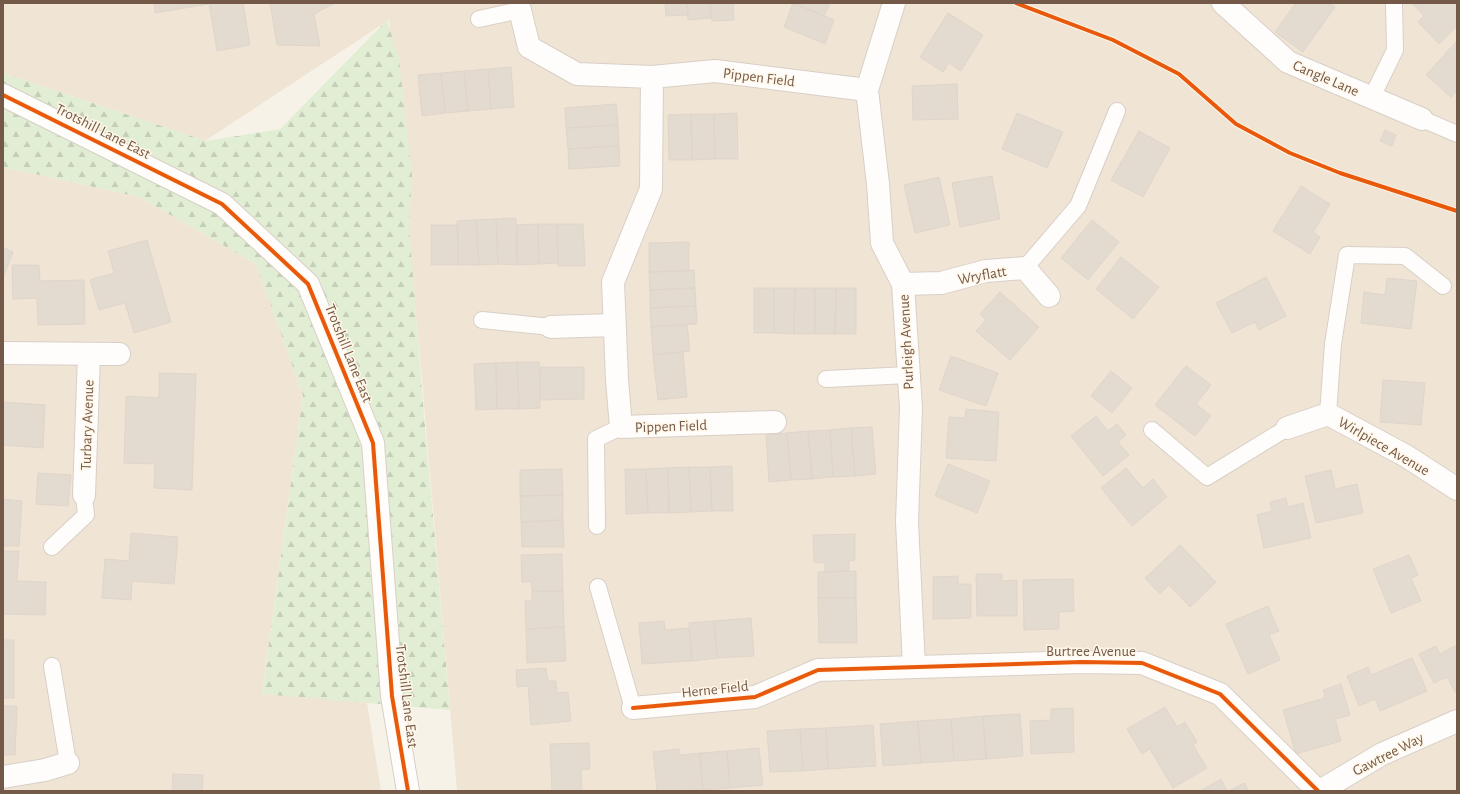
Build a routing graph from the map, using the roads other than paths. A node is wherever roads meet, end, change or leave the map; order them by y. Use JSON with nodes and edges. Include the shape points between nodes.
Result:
{"nodes":[{"id":1,"x":894,"y":3,"type":"edge"},
{"id":2,"x":1223,"y":3,"type":"edge"},
{"id":3,"x":1394,"y":3,"type":"edge"},
{"id":4,"x":520,"y":6,"type":"edge"},
{"id":5,"x":479,"y":19,"type":"dead end"},
{"id":6,"x":652,"y":78,"type":"junction"},
{"id":7,"x":867,"y":90,"type":"junction"},
{"id":8,"x":3,"y":95,"type":"edge"},
{"id":9,"x":1372,"y":97,"type":"junction"},
{"id":10,"x":1117,"y":111,"type":"dead end"},
{"id":11,"x":1422,"y":119,"type":"joint"},
{"id":12,"x":1457,"y":134,"type":"edge"},
{"id":13,"x":1025,"y":268,"type":"junction"},
{"id":14,"x":903,"y":284,"type":"junction"},
{"id":15,"x":1443,"y":286,"type":"dead end"},
{"id":16,"x":1048,"y":296,"type":"dead end"},
{"id":17,"x":482,"y":320,"type":"dead end"},
{"id":18,"x":614,"y":325,"type":"junction"},
{"id":19,"x":551,"y":327,"type":"joint"},
{"id":20,"x":3,"y":353,"type":"edge"},
{"id":21,"x":89,"y":354,"type":"junction"},
{"id":22,"x":119,"y":354,"type":"dead end"},
{"id":23,"x":908,"y":375,"type":"junction"},
{"id":24,"x":826,"y":379,"type":"dead end"},
{"id":25,"x":1328,"y":414,"type":"junction"},
{"id":26,"x":776,"y":422,"type":"dead end"},
{"id":27,"x":621,"y":427,"type":"junction"},
{"id":28,"x":1286,"y":428,"type":"joint"},
{"id":29,"x":1152,"y":430,"type":"dead end"},
{"id":30,"x":1457,"y":489,"type":"edge"},
{"id":31,"x":84,"y":495,"type":"joint"},
{"id":32,"x":597,"y":526,"type":"dead end"},
{"id":33,"x":52,"y":547,"type":"dead end"},
{"id":34,"x":598,"y":587,"type":"dead end"},
{"id":35,"x":52,"y":666,"type":"dead end"},
{"id":36,"x":914,"y":666,"type":"junction"},
{"id":37,"x":633,"y":708,"type":"joint"},
{"id":38,"x":1457,"y":721,"type":"edge"},
{"id":39,"x":68,"y":763,"type":"joint"},
{"id":40,"x":3,"y":777,"type":"edge"},
{"id":41,"x":408,"y":791,"type":"edge"},
{"id":42,"x":1319,"y":791,"type":"edge"}],
"edges":[{"from":1,"to":7,"type":"street","name":"Purleigh Avenue"},
{"from":2,"to":9,"type":"street","name":"Cangle Lane","via":[[1288,62]]},
{"from":3,"to":9,"type":"lane","via":[[1395,50]]},
{"from":4,"to":5,"type":"lane"},
{"from":4,"to":6,"type":"street","name":"Pippen Field","via":[[529,47],[577,74]]},
{"from":6,"to":7,"type":"street","name":"Pippen Field","via":[[715,71]]},
{"from":6,"to":18,"type":"street","name":"Pippen Field","via":[[651,189],[613,282]]},
{"from":7,"to":14,"type":"street","name":"Purleigh Avenue","via":[[882,242]]},
{"from":8,"to":41,"type":"street","name":"Trotshill Lane East","via":[[222,204],[308,284],[373,443],[392,696]]},
{"from":9,"to":11,"type":"street","name":"Cangle Lane"},
{"from":10,"to":13,"type":"lane","via":[[1078,206]]},
{"from":11,"to":12,"type":"lane"},
{"from":13,"to":14,"type":"street","name":"Wryflatt","via":[[986,271],[941,283]]},
{"from":13,"to":16,"type":"street","name":"Wryflatt"},
{"from":14,"to":23,"type":"street","name":"Purleigh Avenue"},
{"from":15,"to":25,"type":"lane","via":[[1405,256],[1347,255],[1333,344]]},
{"from":17,"to":19,"type":"lane"},
{"from":18,"to":19,"type":"street"},
{"from":18,"to":27,"type":"street","name":"Pippen Field"},
{"from":20,"to":21,"type":"street"},
{"from":21,"to":22,"type":"street"},
{"from":21,"to":31,"type":"street","name":"Turbary Avenue"},
{"from":23,"to":24,"type":"lane"},
{"from":23,"to":36,"type":"street","name":"Purleigh Avenue","via":[[911,408],[907,522]]},
{"from":25,"to":28,"type":"street","name":"Wirlpiece Avenue"},
{"from":25,"to":30,"type":"street","name":"Wirlpiece Avenue","via":[[1406,456]]},
{"from":26,"to":27,"type":"street","name":"Pippen Field"},
{"from":27,"to":32,"type":"lane","via":[[596,439]]},
{"from":28,"to":29,"type":"lane","via":[[1207,477]]},
{"from":31,"to":33,"type":"lane","via":[[86,515]]},
{"from":34,"to":37,"type":"lane"},
{"from":35,"to":39,"type":"lane"},
{"from":36,"to":37,"type":"street","name":"Herne Field","via":[[818,670],[755,697]]},
{"from":36,"to":42,"type":"street","name":"Burtree Avenue","via":[[1142,663],[1220,694]]},
{"from":38,"to":42,"type":"street","name":"Gawtree Way","via":[[1382,754]]},
{"from":39,"to":40,"type":"street","via":[[45,770]]}]}
